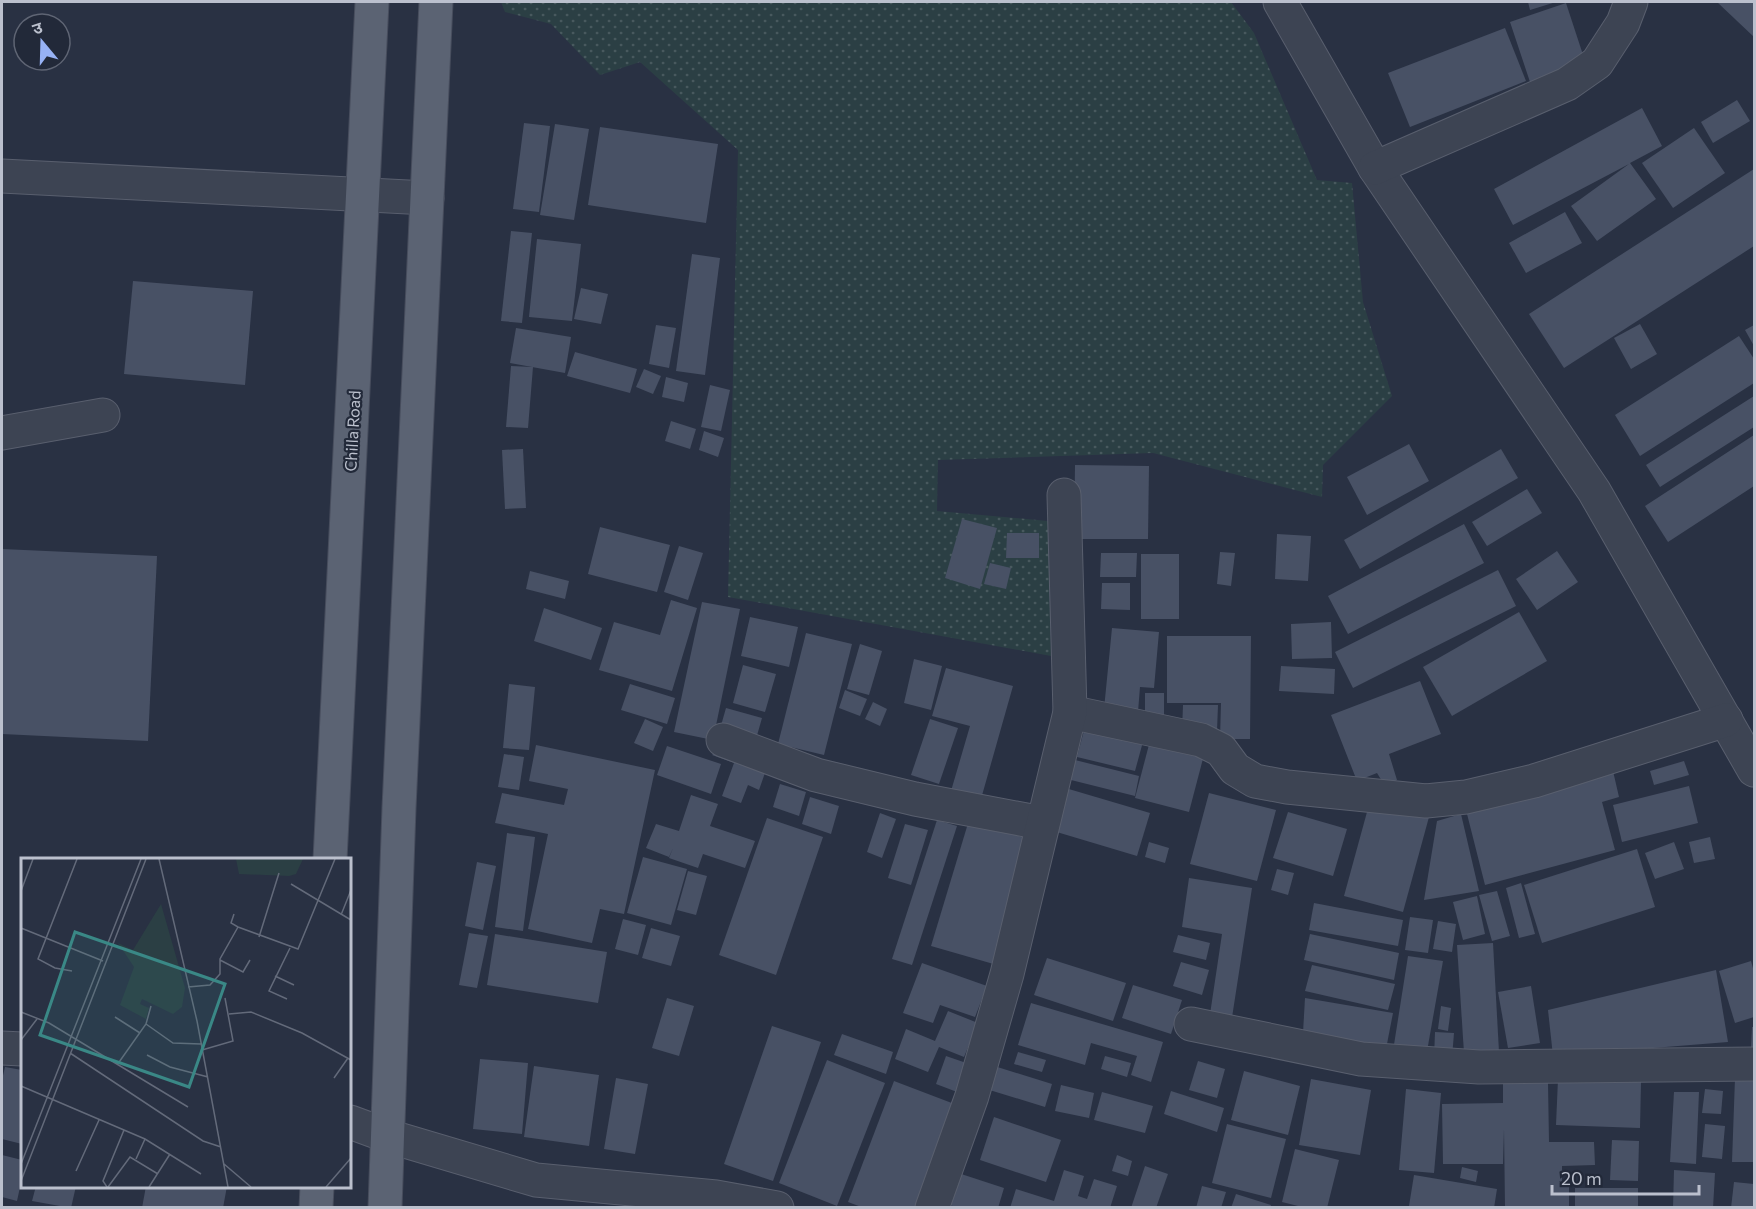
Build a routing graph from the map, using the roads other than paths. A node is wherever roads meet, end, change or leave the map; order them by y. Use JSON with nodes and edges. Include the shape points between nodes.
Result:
{"nodes":[{"id":1,"x":372,"y":2,"type":"edge"},
{"id":2,"x":436,"y":2,"type":"edge"},
{"id":3,"x":1280,"y":2,"type":"edge"},
{"id":4,"x":1631,"y":2,"type":"edge"},
{"id":5,"x":1375,"y":168,"type":"junction"},
{"id":6,"x":2,"y":176,"type":"edge"},
{"id":7,"x":363,"y":193,"type":"junction"},
{"id":8,"x":426,"y":198,"type":"junction"},
{"id":9,"x":103,"y":415,"type":"dead end"},
{"id":10,"x":2,"y":434,"type":"edge"},
{"id":11,"x":1064,"y":495,"type":"dead end"},
{"id":12,"x":1070,"y":712,"type":"junction"},
{"id":13,"x":1726,"y":720,"type":"junction"},
{"id":14,"x":723,"y":740,"type":"dead end"},
{"id":15,"x":1755,"y":770,"type":"edge"},
{"id":16,"x":1042,"y":823,"type":"junction"},
{"id":17,"x":330,"y":858,"type":"edge"},
{"id":18,"x":1191,"y":1024,"type":"dead end"},
{"id":19,"x":2,"y":1048,"type":"edge"},
{"id":20,"x":21,"y":1049,"type":"edge"},
{"id":21,"x":1755,"y":1064,"type":"edge"},
{"id":22,"x":351,"y":1122,"type":"edge"},
{"id":23,"x":388,"y":1137,"type":"junction"},
{"id":24,"x":317,"y":1188,"type":"edge"},
{"id":25,"x":316,"y":1208,"type":"edge"},
{"id":26,"x":385,"y":1208,"type":"edge"},
{"id":27,"x":777,"y":1208,"type":"edge"},
{"id":28,"x":932,"y":1208,"type":"edge"}],
"edges":[{"from":1,"to":7,"type":"main road","name":"Chilla Road"},
{"from":2,"to":8,"type":"main road"},
{"from":3,"to":5,"type":"street"},
{"from":4,"to":5,"type":"street","via":[[1623,23],[1597,63],[1567,84]]},
{"from":5,"to":13,"type":"street","via":[[1594,491]]},
{"from":6,"to":7,"type":"street"},
{"from":7,"to":8,"type":"street"},
{"from":7,"to":17,"type":"main road","name":"Chilla Road"},
{"from":8,"to":23,"type":"main road"},
{"from":9,"to":10,"type":"street"},
{"from":11,"to":12,"type":"street"},
{"from":12,"to":13,"type":"street","via":[[1201,740],[1221,750],[1235,769],[1255,781],[1426,801],[1466,797],[1534,781]]},
{"from":12,"to":16,"type":"street"},
{"from":13,"to":15,"type":"street"},
{"from":14,"to":16,"type":"street","via":[[816,775]]},
{"from":16,"to":28,"type":"street","via":[[1007,974],[972,1096]]},
{"from":18,"to":21,"type":"street","via":[[1373,1059],[1479,1067]]},
{"from":19,"to":20,"type":"street"},
{"from":22,"to":23,"type":"street"},
{"from":23,"to":26,"type":"main road"},
{"from":23,"to":27,"type":"street","via":[[536,1180],[716,1197]]},
{"from":24,"to":25,"type":"main road"}]}
